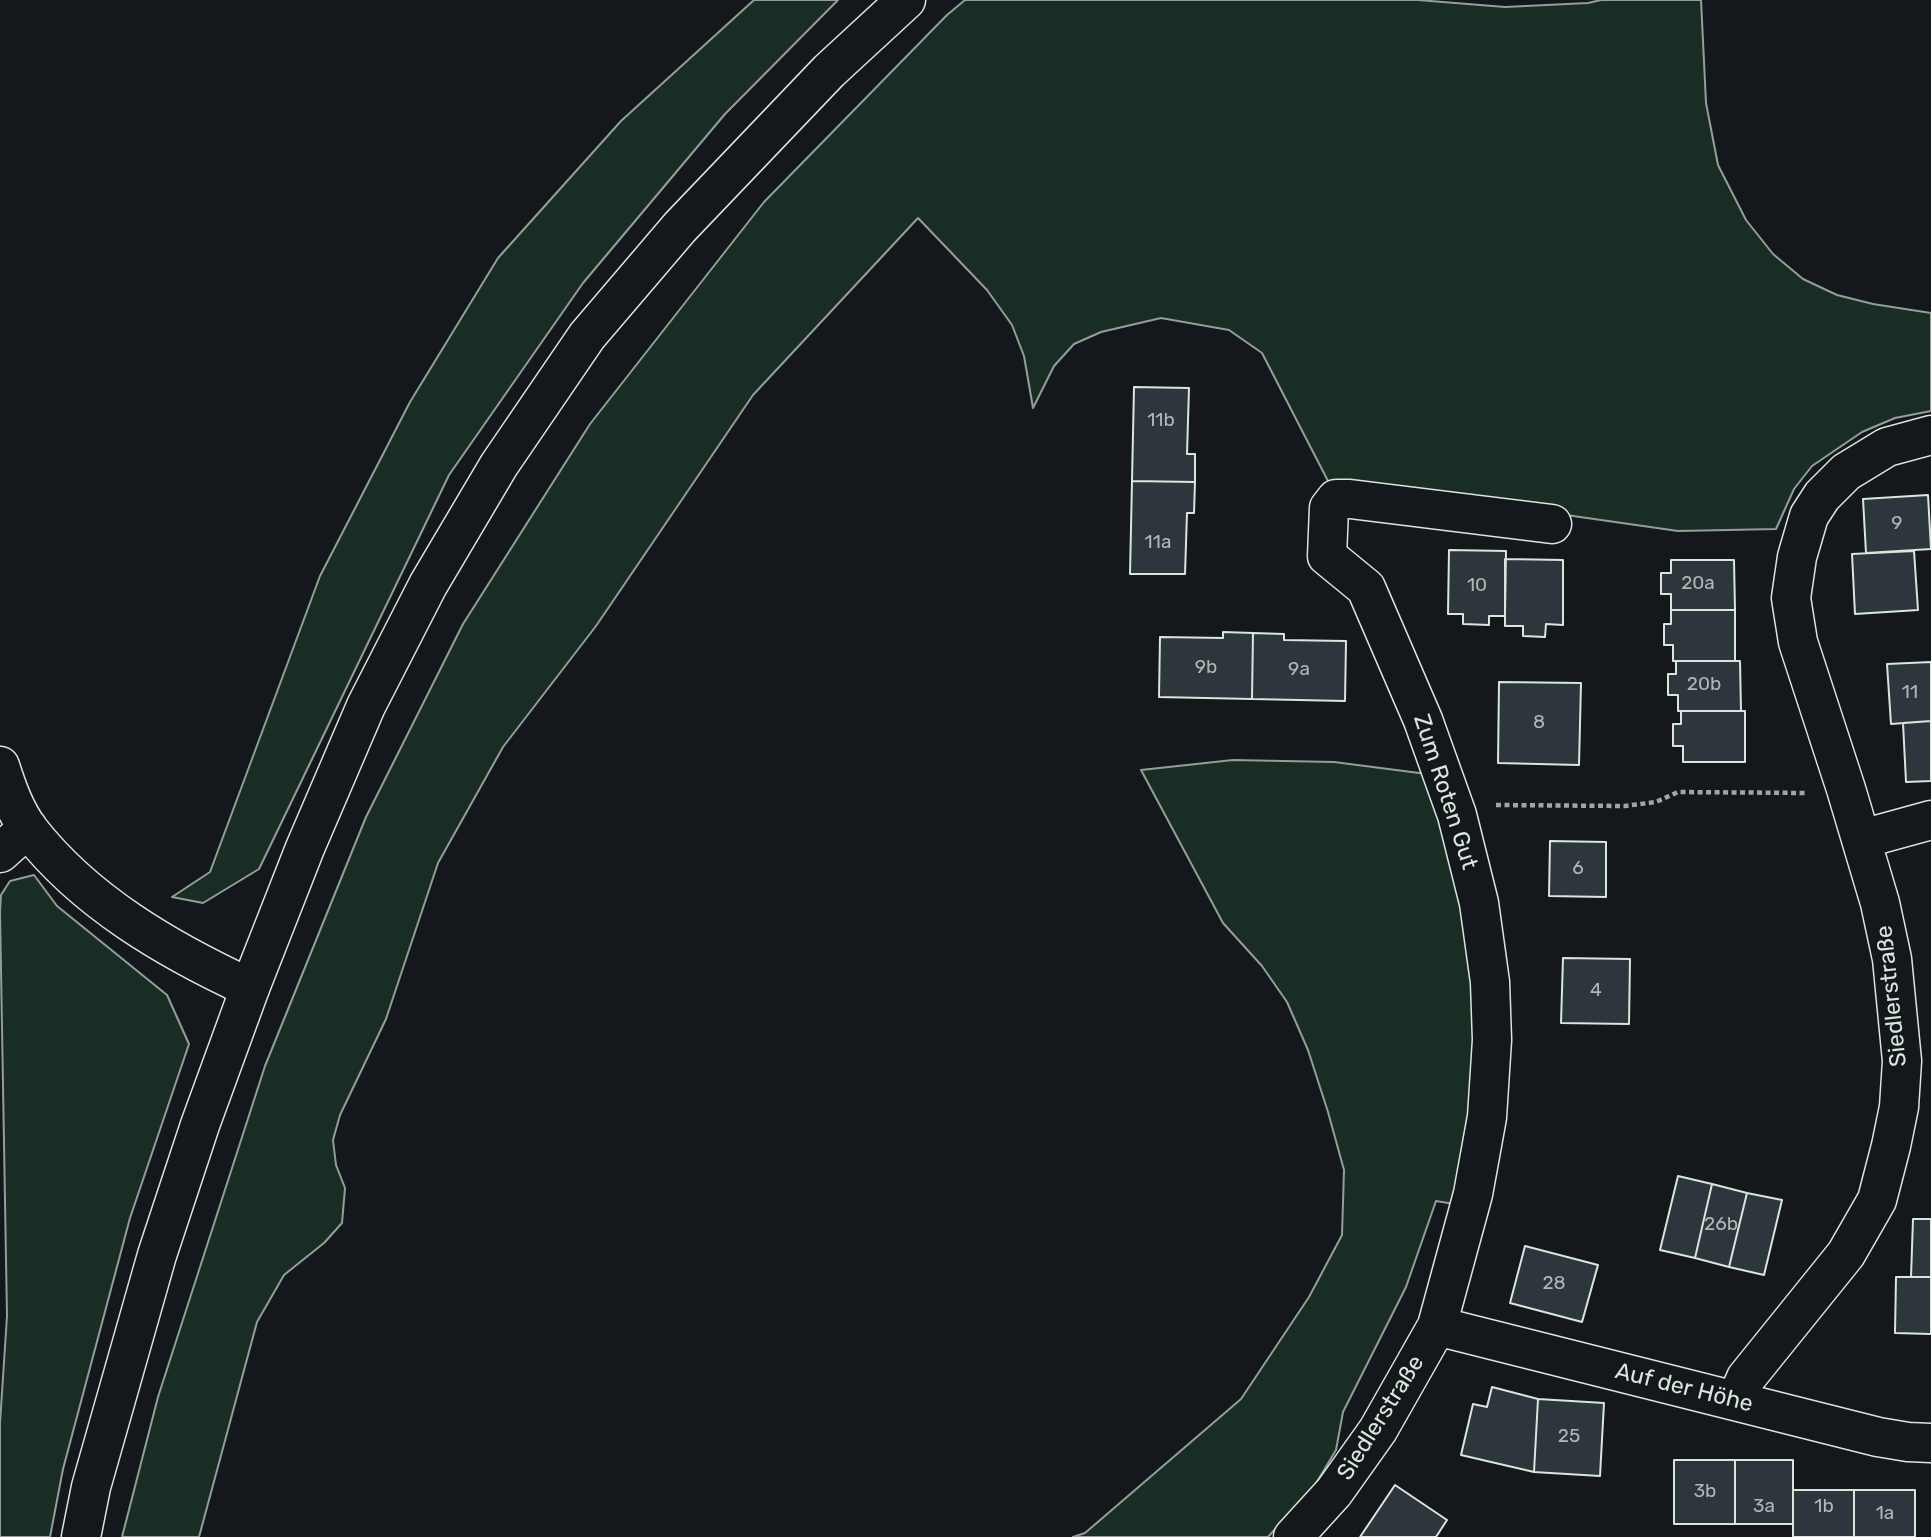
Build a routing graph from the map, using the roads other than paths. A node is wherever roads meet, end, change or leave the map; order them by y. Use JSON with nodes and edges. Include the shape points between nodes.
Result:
{"nodes":[{"id":1,"x":906,"y":0,"type":"edge"},
{"id":2,"x":1931,"y":435,"type":"edge"},
{"id":3,"x":1552,"y":524,"type":"dead end"},
{"id":4,"x":0,"y":766,"type":"edge"},
{"id":5,"x":1931,"y":820,"type":"edge"},
{"id":6,"x":28,"y":828,"type":"junction"},
{"id":7,"x":1862,"y":839,"type":"junction"},
{"id":8,"x":0,"y":853,"type":"edge"},
{"id":9,"x":250,"y":988,"type":"junction"},
{"id":10,"x":1437,"y":1326,"type":"junction"},
{"id":11,"x":1736,"y":1401,"type":"junction"},
{"id":12,"x":1931,"y":1443,"type":"edge"},
{"id":13,"x":82,"y":1537,"type":"edge"},
{"id":14,"x":1293,"y":1537,"type":"edge"}],
"edges":[{"from":1,"to":9,"type":"street","via":[[829,71],[680,227],[587,336],[499,465],[428,585],[366,706]]},
{"from":2,"to":7,"type":"street","name":"Siedlerstraße","via":[[1888,447],[1846,472],[1809,516],[1797,556],[1791,598],[1798,642]]},
{"from":3,"to":10,"type":"street","name":"Zum Roten Gut","via":[[1350,499],[1336,499],[1329,508],[1327,556],[1366,588],[1423,720],[1457,815],[1479,904],[1490,982],[1487,1117],[1473,1195]]},
{"from":4,"to":6,"type":"street"},
{"from":5,"to":7,"type":"street"},
{"from":6,"to":8,"type":"street"},
{"from":6,"to":9,"type":"street","via":[[74,880],[102,902],[155,938]]},
{"from":7,"to":11,"type":"street","name":"Siedlerstraße","via":[[1892,959],[1902,1062],[1891,1146],[1877,1200],[1846,1254],[1746,1378]]},
{"from":9,"to":13,"type":"street","via":[[157,1255],[91,1487]]},
{"from":10,"to":11,"type":"street","name":"Auf der Höhe"},
{"from":10,"to":14,"type":"street","name":"Siedlerstraße","via":[[1378,1430],[1334,1492]]},
{"from":11,"to":12,"type":"street","name":"Auf der Höhe","via":[[1878,1437]]}]}
